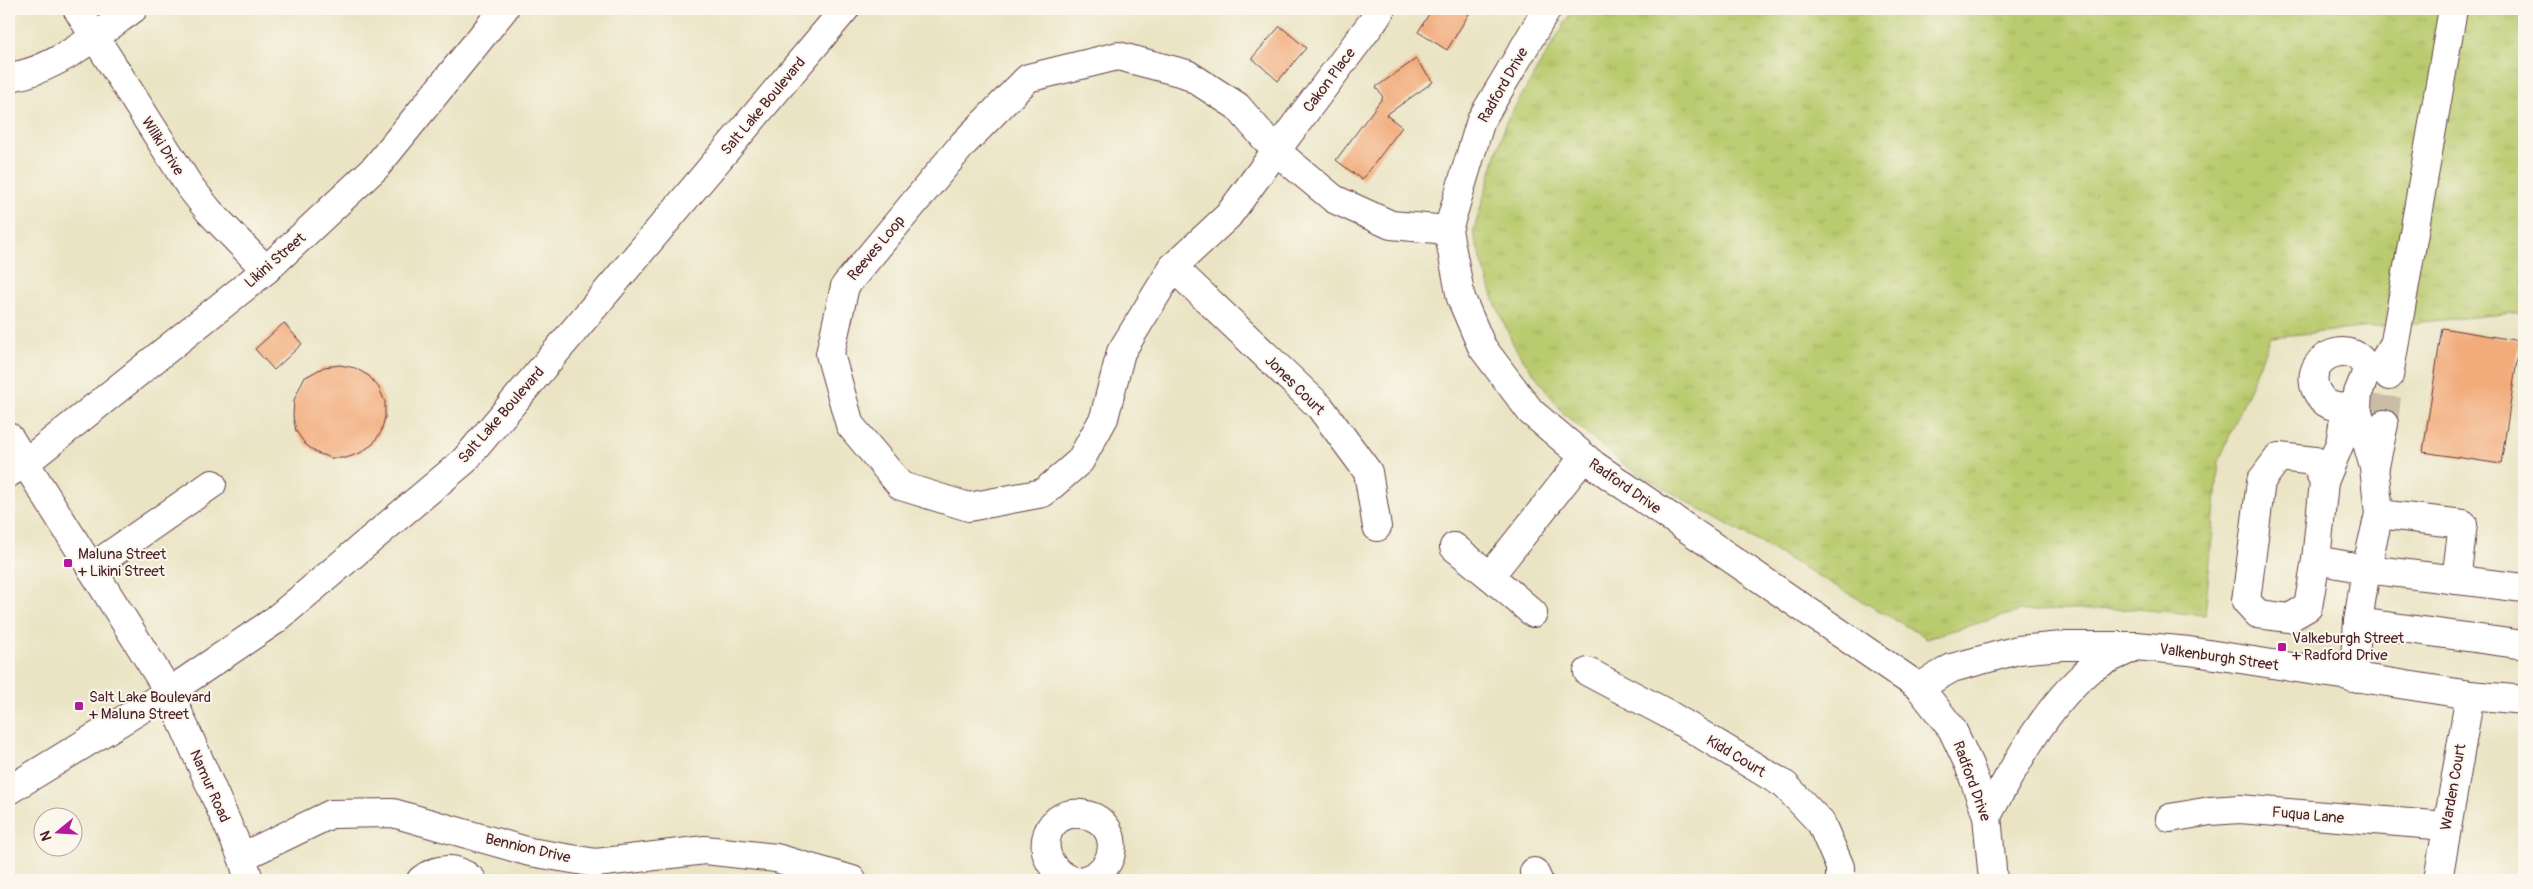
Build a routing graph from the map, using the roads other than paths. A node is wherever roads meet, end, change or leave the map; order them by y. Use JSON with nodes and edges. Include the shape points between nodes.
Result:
{"nodes":[{"id":1,"x":78,"y":9,"type":"edge"},
{"id":2,"x":133,"y":9,"type":"edge"},
{"id":3,"x":504,"y":9,"type":"edge"},
{"id":4,"x":845,"y":9,"type":"edge"},
{"id":5,"x":1381,"y":9,"type":"edge"},
{"id":6,"x":1547,"y":9,"type":"edge"},
{"id":7,"x":2453,"y":9,"type":"edge"},
{"id":8,"x":96,"y":35,"type":"junction"},
{"id":9,"x":9,"y":77,"type":"edge"},
{"id":10,"x":1276,"y":151,"type":"junction"},
{"id":11,"x":1448,"y":230,"type":"junction"},
{"id":12,"x":1173,"y":267,"type":"junction"},
{"id":13,"x":266,"y":270,"type":"junction"},
{"id":14,"x":2378,"y":374,"type":"junction"},
{"id":15,"x":2351,"y":408,"type":"junction"},
{"id":16,"x":2384,"y":424,"type":"tunnel mouth"},
{"id":17,"x":9,"y":437,"type":"edge"},
{"id":18,"x":1584,"y":457,"type":"junction"},
{"id":19,"x":2374,"y":467,"type":"junction"},
{"id":20,"x":17,"y":468,"type":"edge"},
{"id":21,"x":2324,"y":482,"type":"junction"},
{"id":22,"x":212,"y":484,"type":"dead end"},
{"id":23,"x":2379,"y":514,"type":"junction"},
{"id":24,"x":1376,"y":527,"type":"dead end"},
{"id":25,"x":1454,"y":547,"type":"dead end"},
{"id":26,"x":2316,"y":560,"type":"junction"},
{"id":27,"x":91,"y":568,"type":"junction"},
{"id":28,"x":2366,"y":569,"type":"junction"},
{"id":29,"x":1490,"y":576,"type":"junction"},
{"id":30,"x":2456,"y":580,"type":"junction"},
{"id":31,"x":2524,"y":588,"type":"edge"},
{"id":32,"x":1532,"y":613,"type":"dead end"},
{"id":33,"x":2358,"y":622,"type":"junction"},
{"id":34,"x":2524,"y":644,"type":"edge"},
{"id":35,"x":2136,"y":646,"type":"junction"},
{"id":36,"x":1588,"y":672,"type":"dead end"},
{"id":37,"x":2354,"y":678,"type":"junction"},
{"id":38,"x":1919,"y":687,"type":"junction"},
{"id":39,"x":169,"y":692,"type":"junction"},
{"id":40,"x":2470,"y":695,"type":"junction"},
{"id":41,"x":2524,"y":700,"type":"edge"},
{"id":42,"x":9,"y":790,"type":"edge"},
{"id":43,"x":1987,"y":816,"type":"junction"},
{"id":44,"x":2170,"y":818,"type":"dead end"},
{"id":45,"x":2446,"y":826,"type":"junction"},
{"id":46,"x":465,"y":833,"type":"junction"},
{"id":47,"x":245,"y":868,"type":"edge"},
{"id":48,"x":1110,"y":872,"type":"edge"},
{"id":49,"x":464,"y":875,"type":"edge"},
{"id":50,"x":421,"y":880,"type":"edge"},
{"id":51,"x":852,"y":880,"type":"edge"},
{"id":52,"x":1072,"y":880,"type":"edge"},
{"id":53,"x":1084,"y":880,"type":"edge"},
{"id":54,"x":1840,"y":880,"type":"edge"},
{"id":55,"x":1993,"y":880,"type":"edge"},
{"id":56,"x":2438,"y":880,"type":"edge"}],
"edges":[{"from":1,"to":8,"type":"street","name":"Wiliki Drive"},
{"from":2,"to":8,"type":"street"},
{"from":3,"to":13,"type":"street","name":"Likini Street","via":[[376,167]]},
{"from":4,"to":39,"type":"street","name":"Salt Lake Boulevard","via":[[464,461],[274,621]]},
{"from":5,"to":10,"type":"street","name":"Cakon Place"},
{"from":6,"to":11,"type":"street","name":"Radford Drive","via":[[1481,120]]},
{"from":7,"to":14,"type":"street","via":[[2393,346]]},
{"from":8,"to":9,"type":"street","via":[[40,68]]},
{"from":8,"to":13,"type":"street","name":"Wiliki Drive","via":[[190,187]]},
{"from":10,"to":11,"type":"street","name":"Reeves Loop","via":[[1334,199],[1392,225]]},
{"from":10,"to":12,"type":"street","name":"Reeves Loop","via":[[1228,216]]},
{"from":10,"to":12,"type":"street","name":"Reeves Loop","via":[[1237,106],[1187,74],[1118,56],[1028,78],[963,144],[845,286],[830,354],[850,425],[901,486],[969,507],[1043,493],[1080,461],[1104,418],[1121,352]]},
{"from":11,"to":18,"type":"street","name":"Radford Drive","via":[[1461,298],[1482,347],[1531,412]]},
{"from":12,"to":24,"type":"street","name":"Jones Court","via":[[1320,407],[1368,472]]},
{"from":13,"to":20,"type":"street","name":"Likini Street"},
{"from":14,"to":15,"type":"street","via":[[2358,393]]},
{"from":14,"to":15,"type":"street","via":[[2358,356],[2340,351],[2331,353],[2318,364],[2314,382],[2321,398],[2328,404]]},
{"from":15,"to":19,"type":"street"},
{"from":15,"to":21,"type":"street"},
{"from":16,"to":19,"type":"street"},
{"from":17,"to":20,"type":"street","name":"Namur Road"},
{"from":18,"to":29,"type":"street"},
{"from":18,"to":38,"type":"street","name":"Radford Drive"},
{"from":19,"to":23,"type":"street"},
{"from":20,"to":27,"type":"street","name":"Namur Road"},
{"from":21,"to":26,"type":"street"},
{"from":21,"to":26,"type":"street","via":[[2314,461],[2279,457],[2261,481],[2246,601],[2258,614],[2289,618],[2308,607]]},
{"from":22,"to":27,"type":"street"},
{"from":23,"to":28,"type":"street"},
{"from":23,"to":30,"type":"street","via":[[2463,524]]},
{"from":25,"to":29,"type":"street"},
{"from":26,"to":28,"type":"street"},
{"from":27,"to":39,"type":"street","name":"Namur Road"},
{"from":28,"to":30,"type":"street"},
{"from":28,"to":33,"type":"street"},
{"from":29,"to":32,"type":"street"},
{"from":30,"to":31,"type":"street"},
{"from":33,"to":34,"type":"street"},
{"from":33,"to":37,"type":"street"},
{"from":35,"to":37,"type":"street","name":"Valkenburgh Street","via":[[2188,651]]},
{"from":35,"to":38,"type":"street","name":"Valkenburgh Street","via":[[2062,646],[2018,650],[1952,668]]},
{"from":35,"to":43,"type":"street","via":[[2089,670],[2054,709],[2017,763]]},
{"from":36,"to":54,"type":"street","name":"Kidd Court","via":[[1666,713],[1784,785],[1821,823],[1840,867]]},
{"from":37,"to":40,"type":"street","name":"Valkenburgh Street"},
{"from":38,"to":43,"type":"street","name":"Radford Drive","via":[[1952,729]]},
{"from":39,"to":42,"type":"street","name":"Salt Lake Boulevard"},
{"from":39,"to":47,"type":"street","name":"Namur Road"},
{"from":40,"to":41,"type":"street","name":"Valkenburgh Street"},
{"from":40,"to":45,"type":"street","name":"Warden Court"},
{"from":43,"to":55,"type":"street","name":"Radford Drive"},
{"from":44,"to":45,"type":"street","name":"Fuqua Lane","via":[[2240,809]]},
{"from":45,"to":56,"type":"street","name":"Warden Court"},
{"from":46,"to":47,"type":"street","name":"Bennion Drive","via":[[393,813],[331,814]]},
{"from":46,"to":49,"type":"street"},
{"from":46,"to":51,"type":"street","name":"Bennion Drive","via":[[530,852],[596,863],[705,850],[776,858]]},
{"from":48,"to":52,"type":"street","via":[[1112,842],[1108,831],[1091,816],[1068,815],[1050,829],[1045,850],[1053,870]]},
{"from":48,"to":53,"type":"street"},
{"from":49,"to":50,"type":"street","via":[[432,872]]}]}
